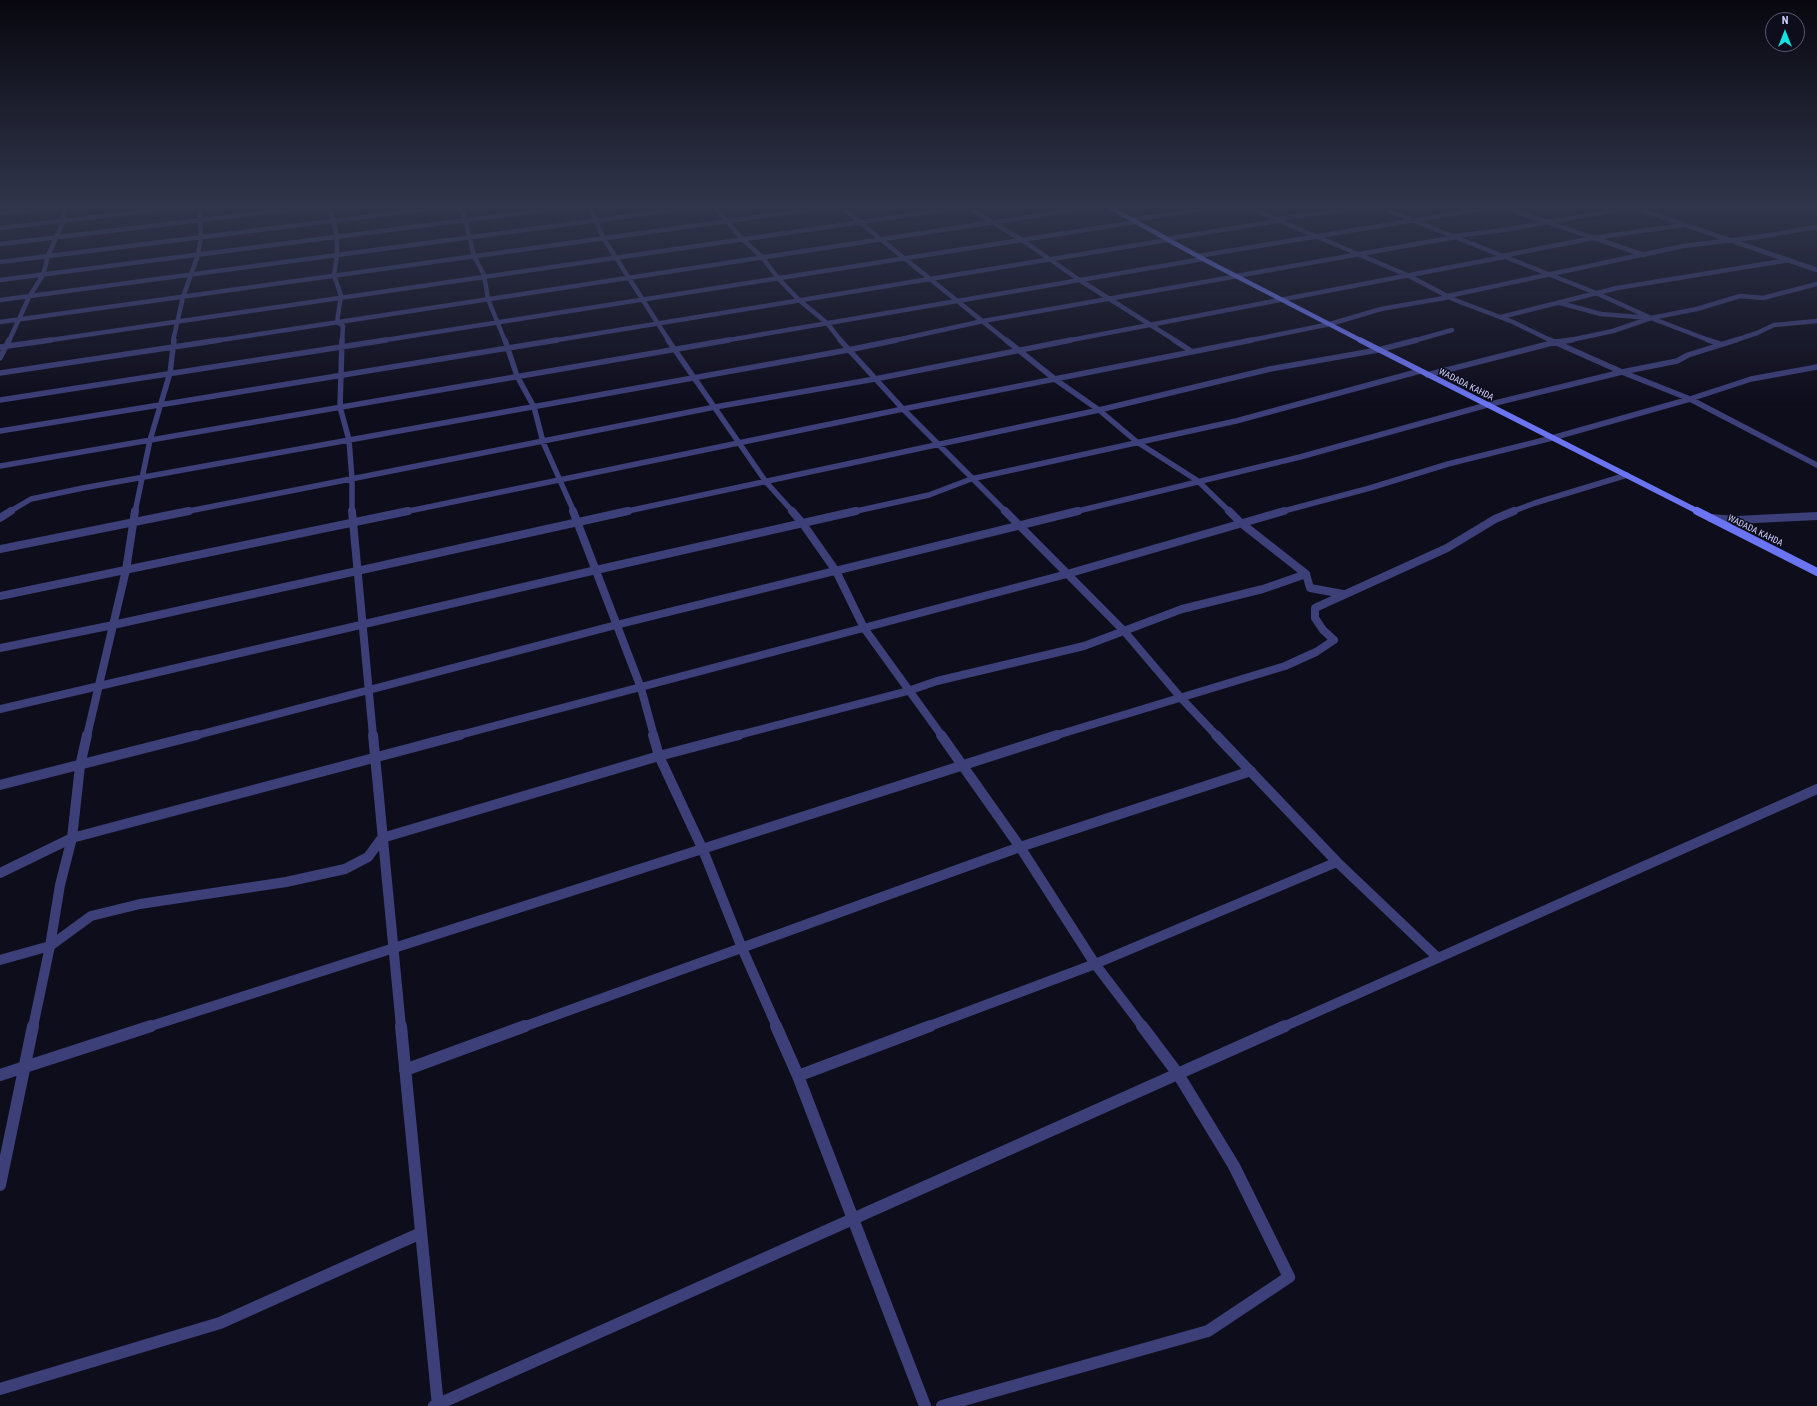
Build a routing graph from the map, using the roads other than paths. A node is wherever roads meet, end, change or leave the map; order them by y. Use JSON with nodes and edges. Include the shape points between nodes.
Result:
{"nodes":[{"id":1,"x":54,"y":274,"type":"edge"},
{"id":2,"x":201,"y":274,"type":"edge"},
{"id":3,"x":344,"y":274,"type":"edge"},
{"id":4,"x":502,"y":274,"type":"edge"},
{"id":5,"x":625,"y":274,"type":"edge"},
{"id":6,"x":655,"y":274,"type":"edge"},
{"id":7,"x":775,"y":274,"type":"edge"},
{"id":8,"x":806,"y":274,"type":"edge"},
{"id":9,"x":925,"y":274,"type":"edge"},
{"id":10,"x":957,"y":274,"type":"edge"},
{"id":11,"x":1070,"y":274,"type":"edge"},
{"id":12,"x":1110,"y":274,"type":"edge"},
{"id":13,"x":1232,"y":274,"type":"edge"},
{"id":14,"x":1250,"y":274,"type":"edge"},
{"id":15,"x":1403,"y":274,"type":"edge"},
{"id":16,"x":1413,"y":274,"type":"edge"},
{"id":17,"x":1545,"y":274,"type":"edge"},
{"id":18,"x":1554,"y":274,"type":"edge"},
{"id":19,"x":1705,"y":274,"type":"edge"},
{"id":20,"x":43,"y":275,"type":"junction"},
{"id":21,"x":191,"y":275,"type":"junction"},
{"id":22,"x":334,"y":275,"type":"junction"},
{"id":23,"x":1406,"y":275,"type":"junction"},
{"id":24,"x":1548,"y":275,"type":"junction"},
{"id":25,"x":484,"y":276,"type":"junction"},
{"id":26,"x":1237,"y":276,"type":"junction"},
{"id":27,"x":627,"y":278,"type":"junction"},
{"id":28,"x":778,"y":278,"type":"junction"},
{"id":29,"x":930,"y":278,"type":"junction"},
{"id":30,"x":1078,"y":279,"type":"junction"},
{"id":31,"x":0,"y":280,"type":"edge"},
{"id":32,"x":1817,"y":284,"type":"edge"},
{"id":33,"x":1596,"y":293,"type":"junction"},
{"id":34,"x":341,"y":296,"type":"junction"},
{"id":35,"x":29,"y":297,"type":"junction"},
{"id":36,"x":183,"y":297,"type":"junction"},
{"id":37,"x":1449,"y":297,"type":"junction"},
{"id":38,"x":1109,"y":298,"type":"junction"},
{"id":39,"x":488,"y":299,"type":"junction"},
{"id":40,"x":1283,"y":299,"type":"junction"},
{"id":41,"x":0,"y":300,"type":"edge"},
{"id":42,"x":642,"y":300,"type":"junction"},
{"id":43,"x":799,"y":300,"type":"junction"},
{"id":44,"x":956,"y":300,"type":"junction"},
{"id":45,"x":1558,"y":302,"type":"junction"},
{"id":46,"x":1501,"y":317,"type":"junction"},
{"id":47,"x":1651,"y":318,"type":"junction"},
{"id":48,"x":20,"y":319,"type":"junction"},
{"id":49,"x":178,"y":321,"type":"junction"},
{"id":50,"x":983,"y":321,"type":"junction"},
{"id":51,"x":1817,"y":321,"type":"edge"},
{"id":52,"x":0,"y":322,"type":"edge"},
{"id":53,"x":338,"y":322,"type":"junction"},
{"id":54,"x":498,"y":322,"type":"junction"},
{"id":55,"x":657,"y":323,"type":"junction"},
{"id":56,"x":827,"y":323,"type":"junction"},
{"id":57,"x":1152,"y":324,"type":"junction"},
{"id":58,"x":1330,"y":324,"type":"junction"},
{"id":59,"x":1452,"y":330,"type":"dead end"},
{"id":60,"x":1556,"y":342,"type":"junction"},
{"id":61,"x":1720,"y":344,"type":"junction"},
{"id":62,"x":7,"y":346,"type":"junction"},
{"id":63,"x":342,"y":346,"type":"junction"},
{"id":64,"x":0,"y":347,"type":"edge"},
{"id":65,"x":172,"y":347,"type":"junction"},
{"id":66,"x":508,"y":347,"type":"junction"},
{"id":67,"x":676,"y":348,"type":"junction"},
{"id":68,"x":848,"y":350,"type":"junction"},
{"id":69,"x":1019,"y":350,"type":"junction"},
{"id":70,"x":1378,"y":350,"type":"junction"},
{"id":71,"x":1191,"y":351,"type":"junction"},
{"id":72,"x":0,"y":358,"type":"edge"},
{"id":73,"x":1817,"y":367,"type":"edge"},
{"id":74,"x":1420,"y":371,"type":"junction"},
{"id":75,"x":1622,"y":372,"type":"junction"},
{"id":76,"x":0,"y":373,"type":"edge"},
{"id":77,"x":170,"y":373,"type":"junction"},
{"id":78,"x":340,"y":375,"type":"junction"},
{"id":79,"x":1427,"y":375,"type":"junction"},
{"id":80,"x":517,"y":376,"type":"junction"},
{"id":81,"x":695,"y":377,"type":"junction"},
{"id":82,"x":875,"y":380,"type":"junction"},
{"id":83,"x":1056,"y":380,"type":"junction"},
{"id":84,"x":1690,"y":399,"type":"junction"},
{"id":85,"x":0,"y":400,"type":"edge"},
{"id":86,"x":162,"y":404,"type":"junction"},
{"id":87,"x":1487,"y":405,"type":"junction"},
{"id":88,"x":340,"y":407,"type":"junction"},
{"id":89,"x":534,"y":407,"type":"junction"},
{"id":90,"x":716,"y":407,"type":"junction"},
{"id":91,"x":903,"y":409,"type":"junction"},
{"id":92,"x":1099,"y":410,"type":"junction"},
{"id":93,"x":0,"y":431,"type":"edge"},
{"id":94,"x":1552,"y":438,"type":"junction"},
{"id":95,"x":150,"y":440,"type":"junction"},
{"id":96,"x":349,"y":440,"type":"junction"},
{"id":97,"x":543,"y":442,"type":"junction"},
{"id":98,"x":1137,"y":442,"type":"junction"},
{"id":99,"x":740,"y":443,"type":"junction"},
{"id":100,"x":941,"y":445,"type":"junction"},
{"id":101,"x":1817,"y":465,"type":"edge"},
{"id":102,"x":0,"y":466,"type":"edge"},
{"id":103,"x":1627,"y":475,"type":"junction"},
{"id":104,"x":142,"y":478,"type":"junction"},
{"id":105,"x":352,"y":479,"type":"junction"},
{"id":106,"x":971,"y":479,"type":"junction"},
{"id":107,"x":560,"y":480,"type":"junction"},
{"id":108,"x":1198,"y":481,"type":"junction"},
{"id":109,"x":766,"y":482,"type":"junction"},
{"id":110,"x":1817,"y":516,"type":"edge"},
{"id":111,"x":1706,"y":517,"type":"junction"},
{"id":112,"x":0,"y":518,"type":"edge"},
{"id":113,"x":133,"y":521,"type":"junction"},
{"id":114,"x":578,"y":522,"type":"junction"},
{"id":115,"x":1241,"y":523,"type":"junction"},
{"id":116,"x":352,"y":524,"type":"junction"},
{"id":117,"x":803,"y":524,"type":"junction"},
{"id":118,"x":1022,"y":526,"type":"junction"},
{"id":119,"x":0,"y":549,"type":"edge"},
{"id":120,"x":126,"y":570,"type":"junction"},
{"id":121,"x":356,"y":570,"type":"junction"},
{"id":122,"x":596,"y":570,"type":"junction"},
{"id":123,"x":836,"y":571,"type":"junction"},
{"id":124,"x":1817,"y":572,"type":"edge"},
{"id":125,"x":1067,"y":574,"type":"junction"},
{"id":126,"x":1306,"y":574,"type":"junction"},
{"id":127,"x":1344,"y":594,"type":"junction"},
{"id":128,"x":0,"y":596,"type":"edge"},
{"id":129,"x":362,"y":624,"type":"junction"},
{"id":130,"x":113,"y":625,"type":"junction"},
{"id":131,"x":616,"y":625,"type":"junction"},
{"id":132,"x":864,"y":628,"type":"junction"},
{"id":133,"x":1124,"y":631,"type":"junction"},
{"id":134,"x":0,"y":648,"type":"edge"},
{"id":135,"x":98,"y":687,"type":"junction"},
{"id":136,"x":641,"y":688,"type":"junction"},
{"id":137,"x":368,"y":689,"type":"junction"},
{"id":138,"x":908,"y":691,"type":"junction"},
{"id":139,"x":1181,"y":698,"type":"junction"},
{"id":140,"x":0,"y":709,"type":"edge"},
{"id":141,"x":659,"y":756,"type":"junction"},
{"id":142,"x":375,"y":758,"type":"junction"},
{"id":143,"x":80,"y":766,"type":"junction"},
{"id":144,"x":964,"y":766,"type":"junction"},
{"id":145,"x":1250,"y":771,"type":"junction"},
{"id":146,"x":0,"y":785,"type":"edge"},
{"id":147,"x":1817,"y":789,"type":"edge"},
{"id":148,"x":72,"y":838,"type":"junction"},
{"id":149,"x":382,"y":838,"type":"junction"},
{"id":150,"x":1020,"y":848,"type":"junction"},
{"id":151,"x":702,"y":850,"type":"junction"},
{"id":152,"x":1337,"y":862,"type":"junction"},
{"id":153,"x":0,"y":873,"type":"edge"},
{"id":154,"x":50,"y":946,"type":"junction"},
{"id":155,"x":393,"y":947,"type":"junction"},
{"id":156,"x":742,"y":948,"type":"junction"},
{"id":157,"x":1438,"y":958,"type":"junction"},
{"id":158,"x":0,"y":960,"type":"edge"},
{"id":159,"x":1095,"y":964,"type":"junction"},
{"id":160,"x":24,"y":1066,"type":"junction"},
{"id":161,"x":405,"y":1070,"type":"junction"},
{"id":162,"x":1178,"y":1074,"type":"junction"},
{"id":163,"x":0,"y":1075,"type":"edge"},
{"id":164,"x":798,"y":1076,"type":"junction"},
{"id":165,"x":0,"y":1185,"type":"edge"},
{"id":166,"x":853,"y":1219,"type":"junction"},
{"id":167,"x":420,"y":1233,"type":"junction"},
{"id":168,"x":0,"y":1389,"type":"edge"},
{"id":169,"x":436,"y":1406,"type":"edge"},
{"id":170,"x":925,"y":1406,"type":"edge"},
{"id":171,"x":942,"y":1406,"type":"edge"}],
"edges":[{"from":1,"to":20,"type":"street"},
{"from":2,"to":21,"type":"street"},
{"from":3,"to":22,"type":"street"},
{"from":4,"to":25,"type":"street"},
{"from":5,"to":27,"type":"street"},
{"from":6,"to":27,"type":"street"},
{"from":7,"to":28,"type":"street"},
{"from":8,"to":28,"type":"street"},
{"from":9,"to":29,"type":"street"},
{"from":10,"to":29,"type":"street"},
{"from":11,"to":30,"type":"street"},
{"from":12,"to":30,"type":"street"},
{"from":13,"to":26,"type":"main road","name":"WADADA KAHDA"},
{"from":14,"to":26,"type":"street"},
{"from":15,"to":23,"type":"street"},
{"from":16,"to":23,"type":"street"},
{"from":17,"to":24,"type":"street"},
{"from":18,"to":24,"type":"street"},
{"from":19,"to":33,"type":"street"},
{"from":20,"to":31,"type":"street"},
{"from":20,"to":35,"type":"street"},
{"from":21,"to":35,"type":"street"},
{"from":21,"to":36,"type":"street"},
{"from":22,"to":34,"type":"street"},
{"from":22,"to":36,"type":"street"},
{"from":23,"to":37,"type":"street"},
{"from":23,"to":40,"type":"street"},
{"from":24,"to":33,"type":"street"},
{"from":24,"to":37,"type":"street"},
{"from":25,"to":34,"type":"street"},
{"from":25,"to":39,"type":"street"},
{"from":26,"to":38,"type":"street"},
{"from":26,"to":40,"type":"main road","name":"WADADA KAHDA"},
{"from":27,"to":39,"type":"street"},
{"from":27,"to":42,"type":"street"},
{"from":28,"to":42,"type":"street"},
{"from":28,"to":43,"type":"street"},
{"from":29,"to":43,"type":"street"},
{"from":29,"to":44,"type":"street"},
{"from":30,"to":38,"type":"street"},
{"from":30,"to":44,"type":"street"},
{"from":32,"to":47,"type":"street","via":[[1763,298],[1740,296],[1697,309]]},
{"from":33,"to":45,"type":"street"},
{"from":33,"to":47,"type":"street"},
{"from":34,"to":49,"type":"street"},
{"from":34,"to":53,"type":"street"},
{"from":35,"to":41,"type":"street"},
{"from":35,"to":48,"type":"street"},
{"from":36,"to":48,"type":"street"},
{"from":36,"to":49,"type":"street"},
{"from":37,"to":46,"type":"street"},
{"from":37,"to":58,"type":"street","via":[[1381,309]]},
{"from":38,"to":50,"type":"street"},
{"from":38,"to":57,"type":"street"},
{"from":39,"to":53,"type":"street"},
{"from":39,"to":54,"type":"street"},
{"from":40,"to":57,"type":"street"},
{"from":40,"to":58,"type":"main road","name":"WADADA KAHDA"},
{"from":42,"to":54,"type":"street"},
{"from":42,"to":55,"type":"street"},
{"from":43,"to":55,"type":"street"},
{"from":43,"to":56,"type":"street"},
{"from":44,"to":50,"type":"street"},
{"from":44,"to":56,"type":"street"},
{"from":45,"to":46,"type":"street"},
{"from":45,"to":47,"type":"street","via":[[1601,314]]},
{"from":46,"to":60,"type":"street"},
{"from":47,"to":60,"type":"street","via":[[1583,338]]},
{"from":47,"to":61,"type":"street"},
{"from":48,"to":52,"type":"street"},
{"from":48,"to":62,"type":"street"},
{"from":49,"to":62,"type":"street"},
{"from":49,"to":65,"type":"street"},
{"from":50,"to":68,"type":"street"},
{"from":50,"to":69,"type":"street"},
{"from":51,"to":61,"type":"street","via":[[1774,325]]},
{"from":53,"to":63,"type":"street","via":[[343,326]]},
{"from":53,"to":65,"type":"street"},
{"from":54,"to":63,"type":"street"},
{"from":54,"to":66,"type":"street"},
{"from":55,"to":66,"type":"street"},
{"from":55,"to":67,"type":"street"},
{"from":56,"to":67,"type":"street"},
{"from":56,"to":68,"type":"street"},
{"from":57,"to":69,"type":"street"},
{"from":57,"to":71,"type":"street"},
{"from":58,"to":70,"type":"main road","name":"WADADA KAHDA"},
{"from":58,"to":71,"type":"street"},
{"from":59,"to":70,"type":"street"},
{"from":60,"to":75,"type":"street"},
{"from":60,"to":79,"type":"street"},
{"from":61,"to":75,"type":"street","via":[[1678,361]]},
{"from":62,"to":64,"type":"street"},
{"from":62,"to":72,"type":"street"},
{"from":63,"to":77,"type":"street"},
{"from":63,"to":78,"type":"street"},
{"from":65,"to":76,"type":"street"},
{"from":65,"to":77,"type":"street"},
{"from":66,"to":78,"type":"street"},
{"from":66,"to":80,"type":"street"},
{"from":67,"to":80,"type":"street"},
{"from":67,"to":81,"type":"street"},
{"from":68,"to":81,"type":"street"},
{"from":68,"to":82,"type":"street"},
{"from":69,"to":82,"type":"street"},
{"from":69,"to":83,"type":"street"},
{"from":70,"to":74,"type":"main road","name":"WADADA KAHDA"},
{"from":70,"to":92,"type":"street","via":[[1270,369]]},
{"from":71,"to":83,"type":"street"},
{"from":73,"to":84,"type":"street","via":[[1751,379]]},
{"from":74,"to":79,"type":"main road","name":"WADADA KAHDA"},
{"from":74,"to":98,"type":"street","via":[[1236,421]]},
{"from":75,"to":84,"type":"street"},
{"from":75,"to":87,"type":"street"},
{"from":77,"to":85,"type":"street"},
{"from":77,"to":86,"type":"street"},
{"from":78,"to":86,"type":"street"},
{"from":78,"to":88,"type":"street"},
{"from":79,"to":87,"type":"main road","name":"WADADA KAHDA"},
{"from":80,"to":88,"type":"street"},
{"from":80,"to":89,"type":"street"},
{"from":81,"to":89,"type":"street"},
{"from":81,"to":90,"type":"street"},
{"from":82,"to":90,"type":"street"},
{"from":82,"to":91,"type":"street"},
{"from":83,"to":91,"type":"street"},
{"from":83,"to":92,"type":"street"},
{"from":84,"to":94,"type":"street"},
{"from":84,"to":101,"type":"street"},
{"from":86,"to":93,"type":"street"},
{"from":86,"to":95,"type":"street"},
{"from":87,"to":94,"type":"main road","name":"WADADA KAHDA"},
{"from":87,"to":108,"type":"street","via":[[1300,457]]},
{"from":88,"to":95,"type":"street"},
{"from":88,"to":96,"type":"street"},
{"from":89,"to":96,"type":"street"},
{"from":89,"to":97,"type":"street"},
{"from":90,"to":97,"type":"street"},
{"from":90,"to":99,"type":"street"},
{"from":91,"to":99,"type":"street"},
{"from":91,"to":100,"type":"street"},
{"from":92,"to":98,"type":"street"},
{"from":92,"to":100,"type":"street"},
{"from":94,"to":103,"type":"main road","name":"WADADA KAHDA"},
{"from":94,"to":115,"type":"street","via":[[1448,464]]},
{"from":95,"to":102,"type":"street"},
{"from":95,"to":104,"type":"street"},
{"from":96,"to":104,"type":"street"},
{"from":96,"to":105,"type":"street"},
{"from":97,"to":105,"type":"street"},
{"from":97,"to":107,"type":"street"},
{"from":98,"to":106,"type":"street"},
{"from":98,"to":108,"type":"street"},
{"from":99,"to":107,"type":"street"},
{"from":99,"to":109,"type":"street"},
{"from":100,"to":106,"type":"street"},
{"from":100,"to":109,"type":"street"},
{"from":103,"to":111,"type":"main road","name":"WADADA KAHDA"},
{"from":103,"to":127,"type":"street","via":[[1535,503],[1495,520],[1447,548]]},
{"from":104,"to":112,"type":"street","via":[[31,499]]},
{"from":104,"to":113,"type":"street"},
{"from":105,"to":113,"type":"street"},
{"from":105,"to":116,"type":"street"},
{"from":106,"to":117,"type":"street","via":[[929,495]]},
{"from":106,"to":118,"type":"street"},
{"from":107,"to":114,"type":"street"},
{"from":107,"to":116,"type":"street"},
{"from":108,"to":115,"type":"street"},
{"from":108,"to":118,"type":"street"},
{"from":109,"to":114,"type":"street"},
{"from":109,"to":117,"type":"street"},
{"from":110,"to":111,"type":"street","via":[[1735,520]]},
{"from":111,"to":124,"type":"main road","name":"WADADA KAHDA"},
{"from":113,"to":119,"type":"street"},
{"from":113,"to":120,"type":"street"},
{"from":114,"to":121,"type":"street"},
{"from":114,"to":122,"type":"street"},
{"from":115,"to":125,"type":"street"},
{"from":115,"to":126,"type":"street"},
{"from":116,"to":120,"type":"street"},
{"from":116,"to":121,"type":"street"},
{"from":117,"to":122,"type":"street"},
{"from":117,"to":123,"type":"street"},
{"from":118,"to":123,"type":"street"},
{"from":118,"to":125,"type":"street"},
{"from":120,"to":128,"type":"street"},
{"from":120,"to":130,"type":"street"},
{"from":121,"to":129,"type":"street"},
{"from":121,"to":130,"type":"street"},
{"from":122,"to":129,"type":"street"},
{"from":122,"to":131,"type":"street"},
{"from":123,"to":131,"type":"street"},
{"from":123,"to":132,"type":"street"},
{"from":125,"to":132,"type":"street"},
{"from":125,"to":133,"type":"street"},
{"from":126,"to":127,"type":"street","via":[[1310,588]]},
{"from":126,"to":133,"type":"street","via":[[1263,589],[1182,609]]},
{"from":127,"to":139,"type":"street","via":[[1315,608],[1315,618],[1334,640],[1316,652],[1278,668]]},
{"from":129,"to":135,"type":"street"},
{"from":129,"to":137,"type":"street"},
{"from":130,"to":134,"type":"street"},
{"from":130,"to":135,"type":"street"},
{"from":131,"to":136,"type":"street"},
{"from":131,"to":137,"type":"street"},
{"from":132,"to":136,"type":"street"},
{"from":132,"to":138,"type":"street"},
{"from":133,"to":138,"type":"street","via":[[1084,646],[937,681]]},
{"from":133,"to":139,"type":"street"},
{"from":135,"to":140,"type":"street"},
{"from":135,"to":143,"type":"street"},
{"from":136,"to":141,"type":"street"},
{"from":136,"to":142,"type":"street"},
{"from":137,"to":142,"type":"street"},
{"from":137,"to":143,"type":"street"},
{"from":138,"to":141,"type":"street"},
{"from":138,"to":144,"type":"street"},
{"from":139,"to":144,"type":"street","via":[[1120,714]]},
{"from":139,"to":145,"type":"street"},
{"from":141,"to":149,"type":"street"},
{"from":141,"to":151,"type":"street"},
{"from":142,"to":148,"type":"street"},
{"from":142,"to":149,"type":"street"},
{"from":143,"to":146,"type":"street"},
{"from":143,"to":148,"type":"street"},
{"from":144,"to":150,"type":"street"},
{"from":144,"to":151,"type":"street"},
{"from":145,"to":150,"type":"street"},
{"from":145,"to":152,"type":"street"},
{"from":147,"to":157,"type":"street"},
{"from":148,"to":153,"type":"street"},
{"from":148,"to":154,"type":"street","via":[[60,885]]},
{"from":149,"to":154,"type":"street","via":[[368,857],[345,869],[286,882],[140,904],[91,916]]},
{"from":149,"to":155,"type":"street"},
{"from":150,"to":156,"type":"street"},
{"from":150,"to":159,"type":"street"},
{"from":151,"to":155,"type":"street"},
{"from":151,"to":156,"type":"street"},
{"from":152,"to":157,"type":"street"},
{"from":152,"to":159,"type":"street"},
{"from":154,"to":158,"type":"street"},
{"from":154,"to":160,"type":"street"},
{"from":155,"to":160,"type":"street"},
{"from":155,"to":161,"type":"street"},
{"from":156,"to":161,"type":"street"},
{"from":156,"to":164,"type":"street"},
{"from":157,"to":162,"type":"street"},
{"from":159,"to":162,"type":"street"},
{"from":159,"to":164,"type":"street"},
{"from":160,"to":163,"type":"street"},
{"from":160,"to":165,"type":"street"},
{"from":161,"to":167,"type":"street"},
{"from":162,"to":166,"type":"street"},
{"from":162,"to":171,"type":"street","via":[[1234,1166],[1289,1277],[1208,1331]]},
{"from":164,"to":166,"type":"street"},
{"from":166,"to":169,"type":"street"},
{"from":166,"to":170,"type":"street"},
{"from":167,"to":168,"type":"street","via":[[220,1323]]},
{"from":167,"to":169,"type":"street"}]}
